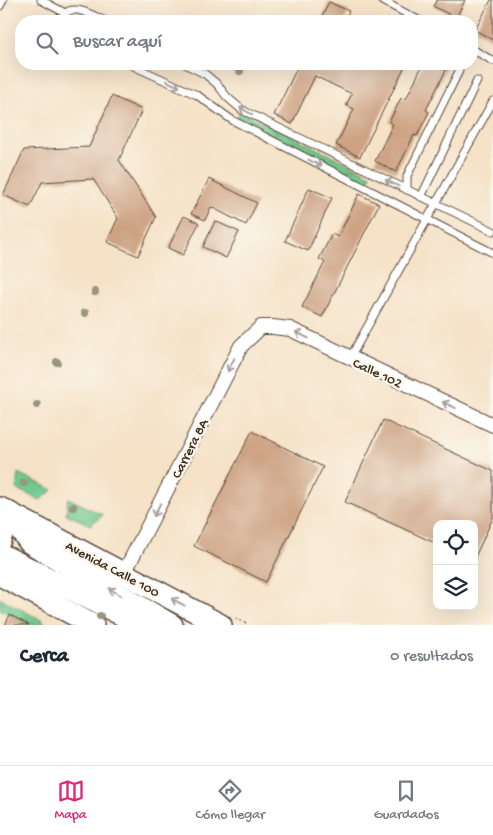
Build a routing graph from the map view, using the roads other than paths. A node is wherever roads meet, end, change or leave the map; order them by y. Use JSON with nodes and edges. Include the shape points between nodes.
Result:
{"nodes":[{"id":1,"x":3,"y":0,"type":"edge"},
{"id":2,"x":41,"y":0,"type":"edge"},
{"id":3,"x":381,"y":0,"type":"edge"},
{"id":4,"x":0,"y":6,"type":"edge"},
{"id":5,"x":65,"y":13,"type":"joint"},
{"id":6,"x":94,"y":15,"type":"edge"},
{"id":7,"x":409,"y":15,"type":"edge"},
{"id":8,"x":478,"y":52,"type":"edge"},
{"id":9,"x":493,"y":61,"type":"edge"},
{"id":10,"x":142,"y":70,"type":"edge"},
{"id":11,"x":197,"y":70,"type":"edge"},
{"id":12,"x":459,"y":71,"type":"dead end"},
{"id":13,"x":477,"y":81,"type":"dead end"},
{"id":14,"x":493,"y":101,"type":"edge"},
{"id":15,"x":407,"y":190,"type":"junction"},
{"id":16,"x":422,"y":197,"type":"junction"},
{"id":17,"x":436,"y":204,"type":"junction"},
{"id":18,"x":427,"y":220,"type":"junction"},
{"id":19,"x":493,"y":232,"type":"edge"},
{"id":20,"x":493,"y":254,"type":"edge"},
{"id":21,"x":261,"y":327,"type":"joint"},
{"id":22,"x":349,"y":359,"type":"junction"},
{"id":23,"x":493,"y":425,"type":"edge"},
{"id":24,"x":3,"y":509,"type":"edge"},
{"id":25,"x":0,"y":540,"type":"edge"},
{"id":26,"x":6,"y":561,"type":"edge"},
{"id":27,"x":124,"y":573,"type":"junction"},
{"id":28,"x":0,"y":575,"type":"edge"},
{"id":29,"x":81,"y":622,"type":"edge"},
{"id":30,"x":142,"y":625,"type":"edge"},
{"id":31,"x":172,"y":625,"type":"edge"},
{"id":32,"x":221,"y":625,"type":"edge"}],
"edges":[{"from":1,"to":4,"type":"lane"},
{"from":2,"to":5,"type":"lane"},
{"from":3,"to":7,"type":"lane"},
{"from":5,"to":6,"type":"lane","via":[[75,8]]},
{"from":8,"to":9,"type":"lane"},
{"from":10,"to":18,"type":"lane","one_way":true,"via":[[196,95],[232,120]]},
{"from":15,"to":11,"type":"lane","one_way":true,"via":[[242,110]]},
{"from":12,"to":15,"type":"lane","via":[[407,176]]},
{"from":13,"to":16,"type":"lane"},
{"from":14,"to":17,"type":"lane"},
{"from":15,"to":16,"type":"lane"},
{"from":16,"to":17,"type":"lane"},
{"from":17,"to":18,"type":"lane"},
{"from":17,"to":19,"type":"lane"},
{"from":18,"to":20,"type":"lane"},
{"from":18,"to":22,"type":"lane"},
{"from":22,"to":21,"type":"street","name":"Calle 102","one_way":true,"via":[[290,329]]},
{"from":21,"to":27,"type":"street","name":"Carrera 8A","one_way":true,"via":[[241,346]]},
{"from":23,"to":22,"type":"street","name":"Calle 102","one_way":true},
{"from":24,"to":25,"type":"main road","via":[[6,525]]},
{"from":24,"to":27,"type":"main road","name":"Avenida Calle 100"},
{"from":31,"to":24,"type":"main road","name":"Avenida Calle 100","one_way":true,"via":[[30,543]]},
{"from":26,"to":30,"type":"main road"},
{"from":32,"to":27,"type":"main road","name":"Avenida Calle 100","one_way":true},
{"from":28,"to":29,"type":"main road"}]}
